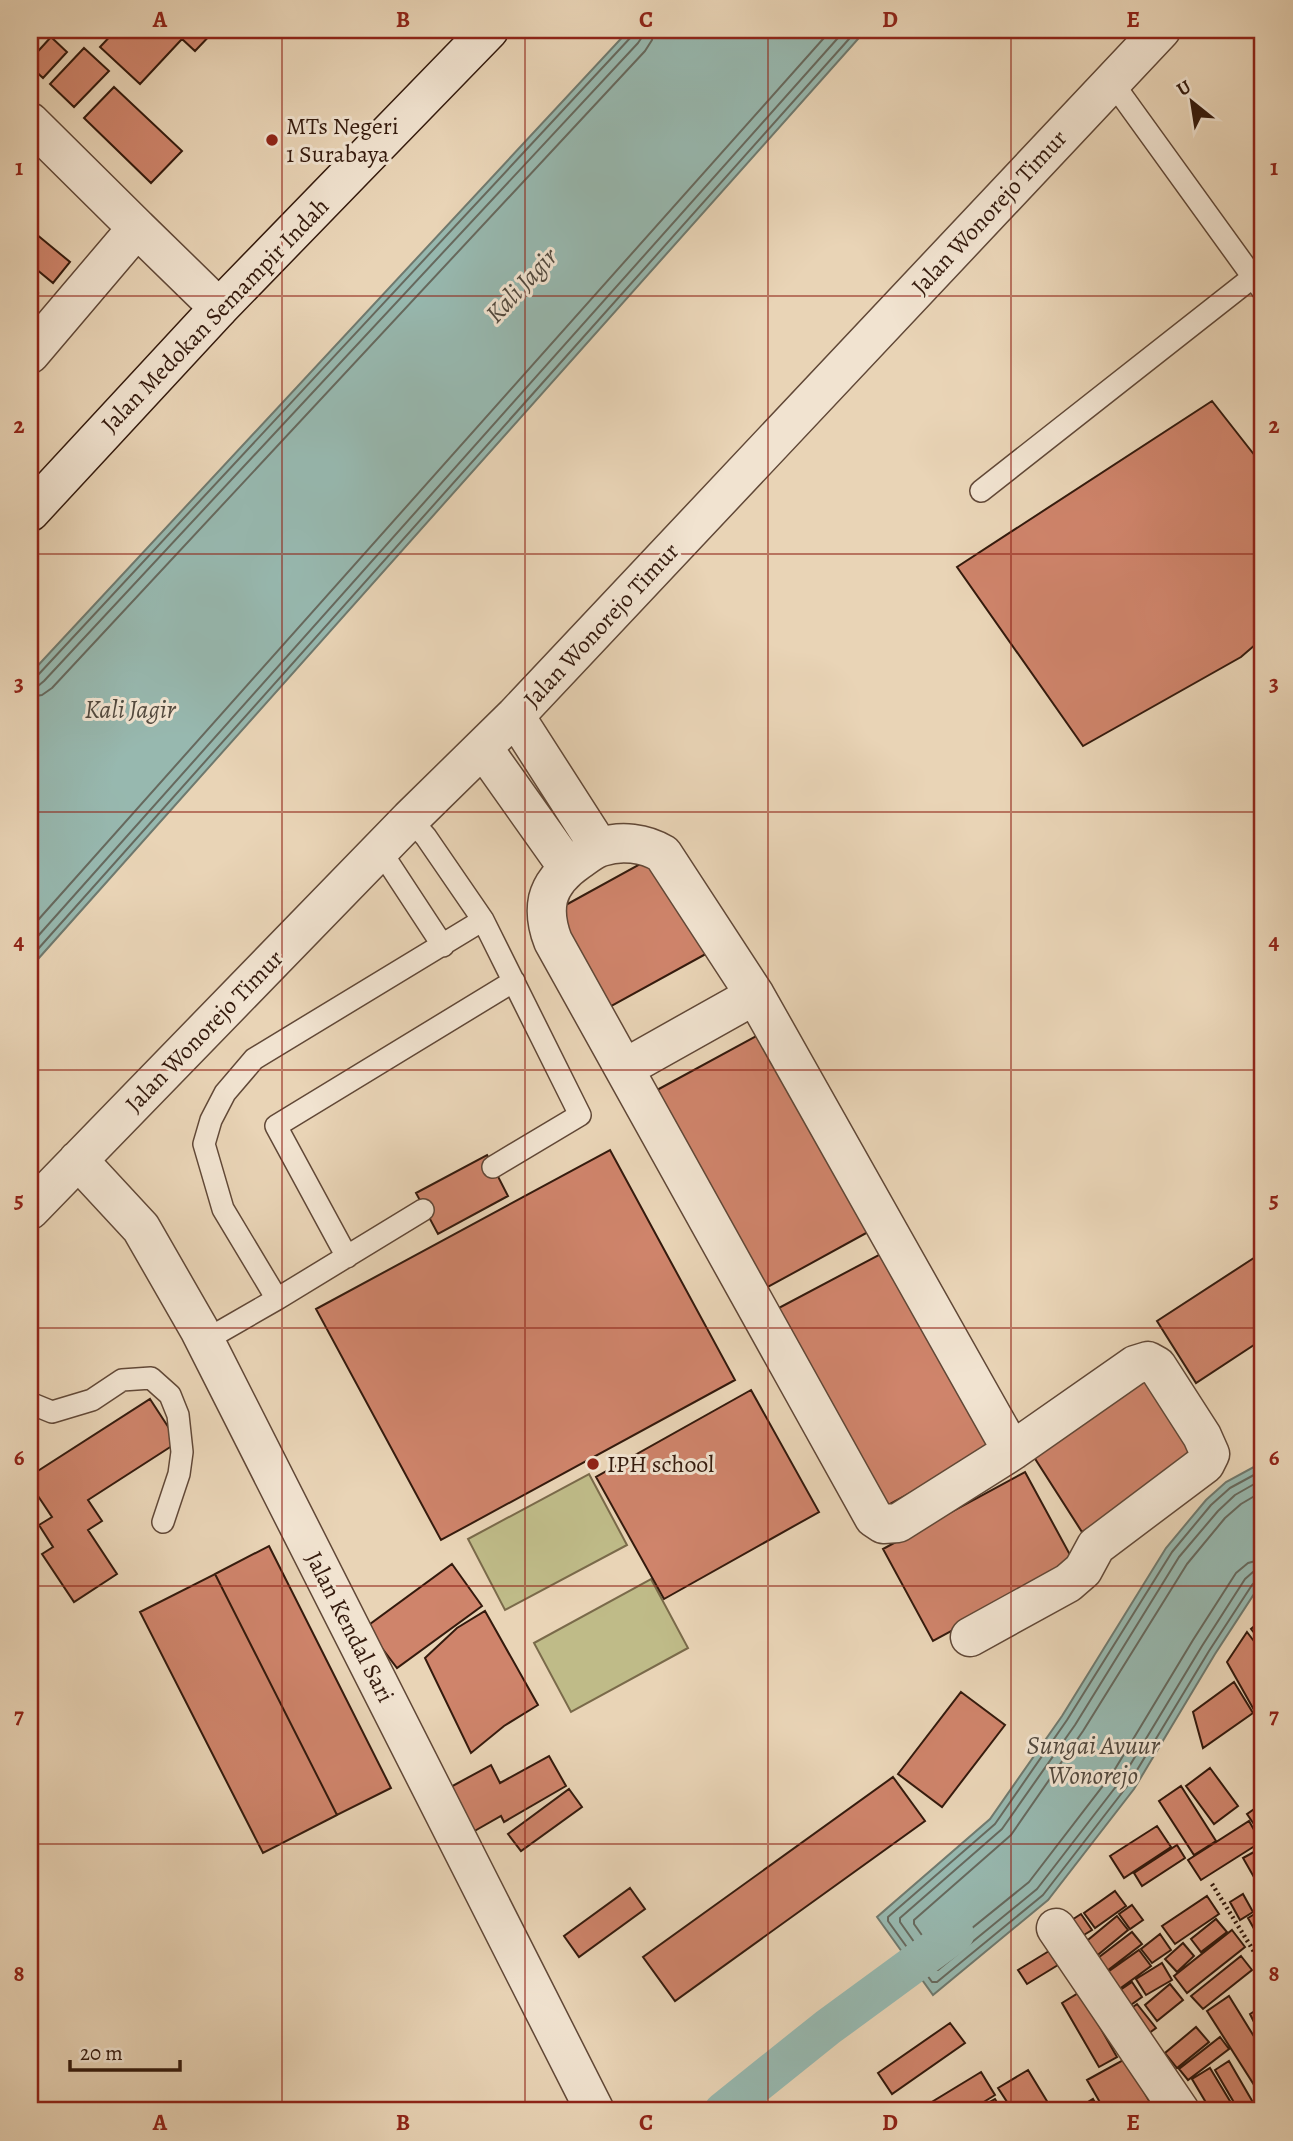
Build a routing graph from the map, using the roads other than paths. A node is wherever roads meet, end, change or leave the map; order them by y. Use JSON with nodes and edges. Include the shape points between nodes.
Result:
{"nodes":[{"id":1,"x":1161,"y":30,"type":"edge"},
{"id":2,"x":476,"y":34,"type":"edge"},
{"id":3,"x":1112,"y":82,"type":"junction"},
{"id":4,"x":30,"y":122,"type":"edge"},
{"id":5,"x":137,"y":228,"type":"junction"},
{"id":6,"x":1258,"y":284,"type":"edge"},
{"id":7,"x":219,"y":309,"type":"junction"},
{"id":8,"x":30,"y":354,"type":"edge"},
{"id":9,"x":981,"y":491,"type":"dead end"},
{"id":10,"x":30,"y":512,"type":"edge"},
{"id":11,"x":515,"y":716,"type":"junction"},
{"id":12,"x":483,"y":748,"type":"junction"},
{"id":13,"x":410,"y":819,"type":"junction"},
{"id":14,"x":380,"y":850,"type":"junction"},
{"id":15,"x":583,"y":857,"type":"junction"},
{"id":16,"x":483,"y":920,"type":"junction"},
{"id":17,"x":443,"y":946,"type":"junction"},
{"id":18,"x":514,"y":982,"type":"junction"},
{"id":19,"x":755,"y":995,"type":"junction"},
{"id":20,"x":625,"y":1068,"type":"junction"},
{"id":21,"x":78,"y":1160,"type":"junction"},
{"id":22,"x":493,"y":1167,"type":"dead end"},
{"id":23,"x":30,"y":1210,"type":"edge"},
{"id":24,"x":424,"y":1210,"type":"dead end"},
{"id":25,"x":347,"y":1257,"type":"junction"},
{"id":26,"x":277,"y":1299,"type":"junction"},
{"id":27,"x":204,"y":1340,"type":"junction"},
{"id":28,"x":30,"y":1404,"type":"edge"},
{"id":29,"x":1012,"y":1451,"type":"junction"},
{"id":30,"x":163,"y":1522,"type":"dead end"},
{"id":31,"x":970,"y":1637,"type":"dead end"},
{"id":32,"x":1056,"y":1928,"type":"dead end"},
{"id":33,"x":588,"y":2096,"type":"edge"},
{"id":34,"x":1180,"y":2111,"type":"edge"}],
"edges":[{"from":1,"to":3,"type":"street","name":"Jalan Wonorejo Timur"},
{"from":2,"to":7,"type":"street","name":"Jalan Medokan Semampir Indah"},
{"from":3,"to":6,"type":"lane"},
{"from":3,"to":11,"type":"street","name":"Jalan Wonorejo Timur"},
{"from":4,"to":5,"type":"street"},
{"from":5,"to":7,"type":"street"},
{"from":5,"to":8,"type":"street"},
{"from":6,"to":9,"type":"lane"},
{"from":7,"to":10,"type":"street","name":"Jalan Medokan Semampir Indah"},
{"from":11,"to":12,"type":"street","name":"Jalan Wonorejo Timur"},
{"from":11,"to":15,"type":"street"},
{"from":12,"to":13,"type":"street","name":"Jalan Wonorejo Timur"},
{"from":12,"to":15,"type":"street"},
{"from":13,"to":14,"type":"street","name":"Jalan Wonorejo Timur"},
{"from":13,"to":16,"type":"lane"},
{"from":14,"to":17,"type":"lane"},
{"from":14,"to":21,"type":"street","name":"Jalan Wonorejo Timur"},
{"from":15,"to":19,"type":"street","via":[[617,844],[643,845],[663,854]]},
{"from":15,"to":20,"type":"street","via":[[553,886],[548,900],[549,928]]},
{"from":16,"to":17,"type":"lane"},
{"from":16,"to":18,"type":"lane"},
{"from":17,"to":26,"type":"lane","via":[[254,1059],[225,1093],[211,1120],[204,1144],[223,1209]]},
{"from":18,"to":22,"type":"lane","via":[[580,1115]]},
{"from":18,"to":25,"type":"lane","via":[[276,1126]]},
{"from":19,"to":20,"type":"street"},
{"from":19,"to":29,"type":"street"},
{"from":20,"to":29,"type":"street","via":[[874,1518],[883,1524],[898,1523]]},
{"from":21,"to":23,"type":"street","name":"Jalan Wonorejo Timur"},
{"from":21,"to":27,"type":"street","name":"Jalan Kendal Sari","via":[[141,1228]]},
{"from":24,"to":25,"type":"lane"},
{"from":25,"to":26,"type":"lane"},
{"from":26,"to":27,"type":"lane"},
{"from":27,"to":33,"type":"street","name":"Jalan Kendal Sari"},
{"from":28,"to":30,"type":"lane","via":[[52,1412],[92,1400],[122,1380],[150,1378],[170,1395],[178,1415],[182,1452]]},
{"from":29,"to":31,"type":"street","via":[[1135,1365],[1148,1361],[1157,1366],[1210,1454],[1196,1472],[1096,1546],[1083,1570],[1068,1583]]},
{"from":32,"to":34,"type":"street"}]}
